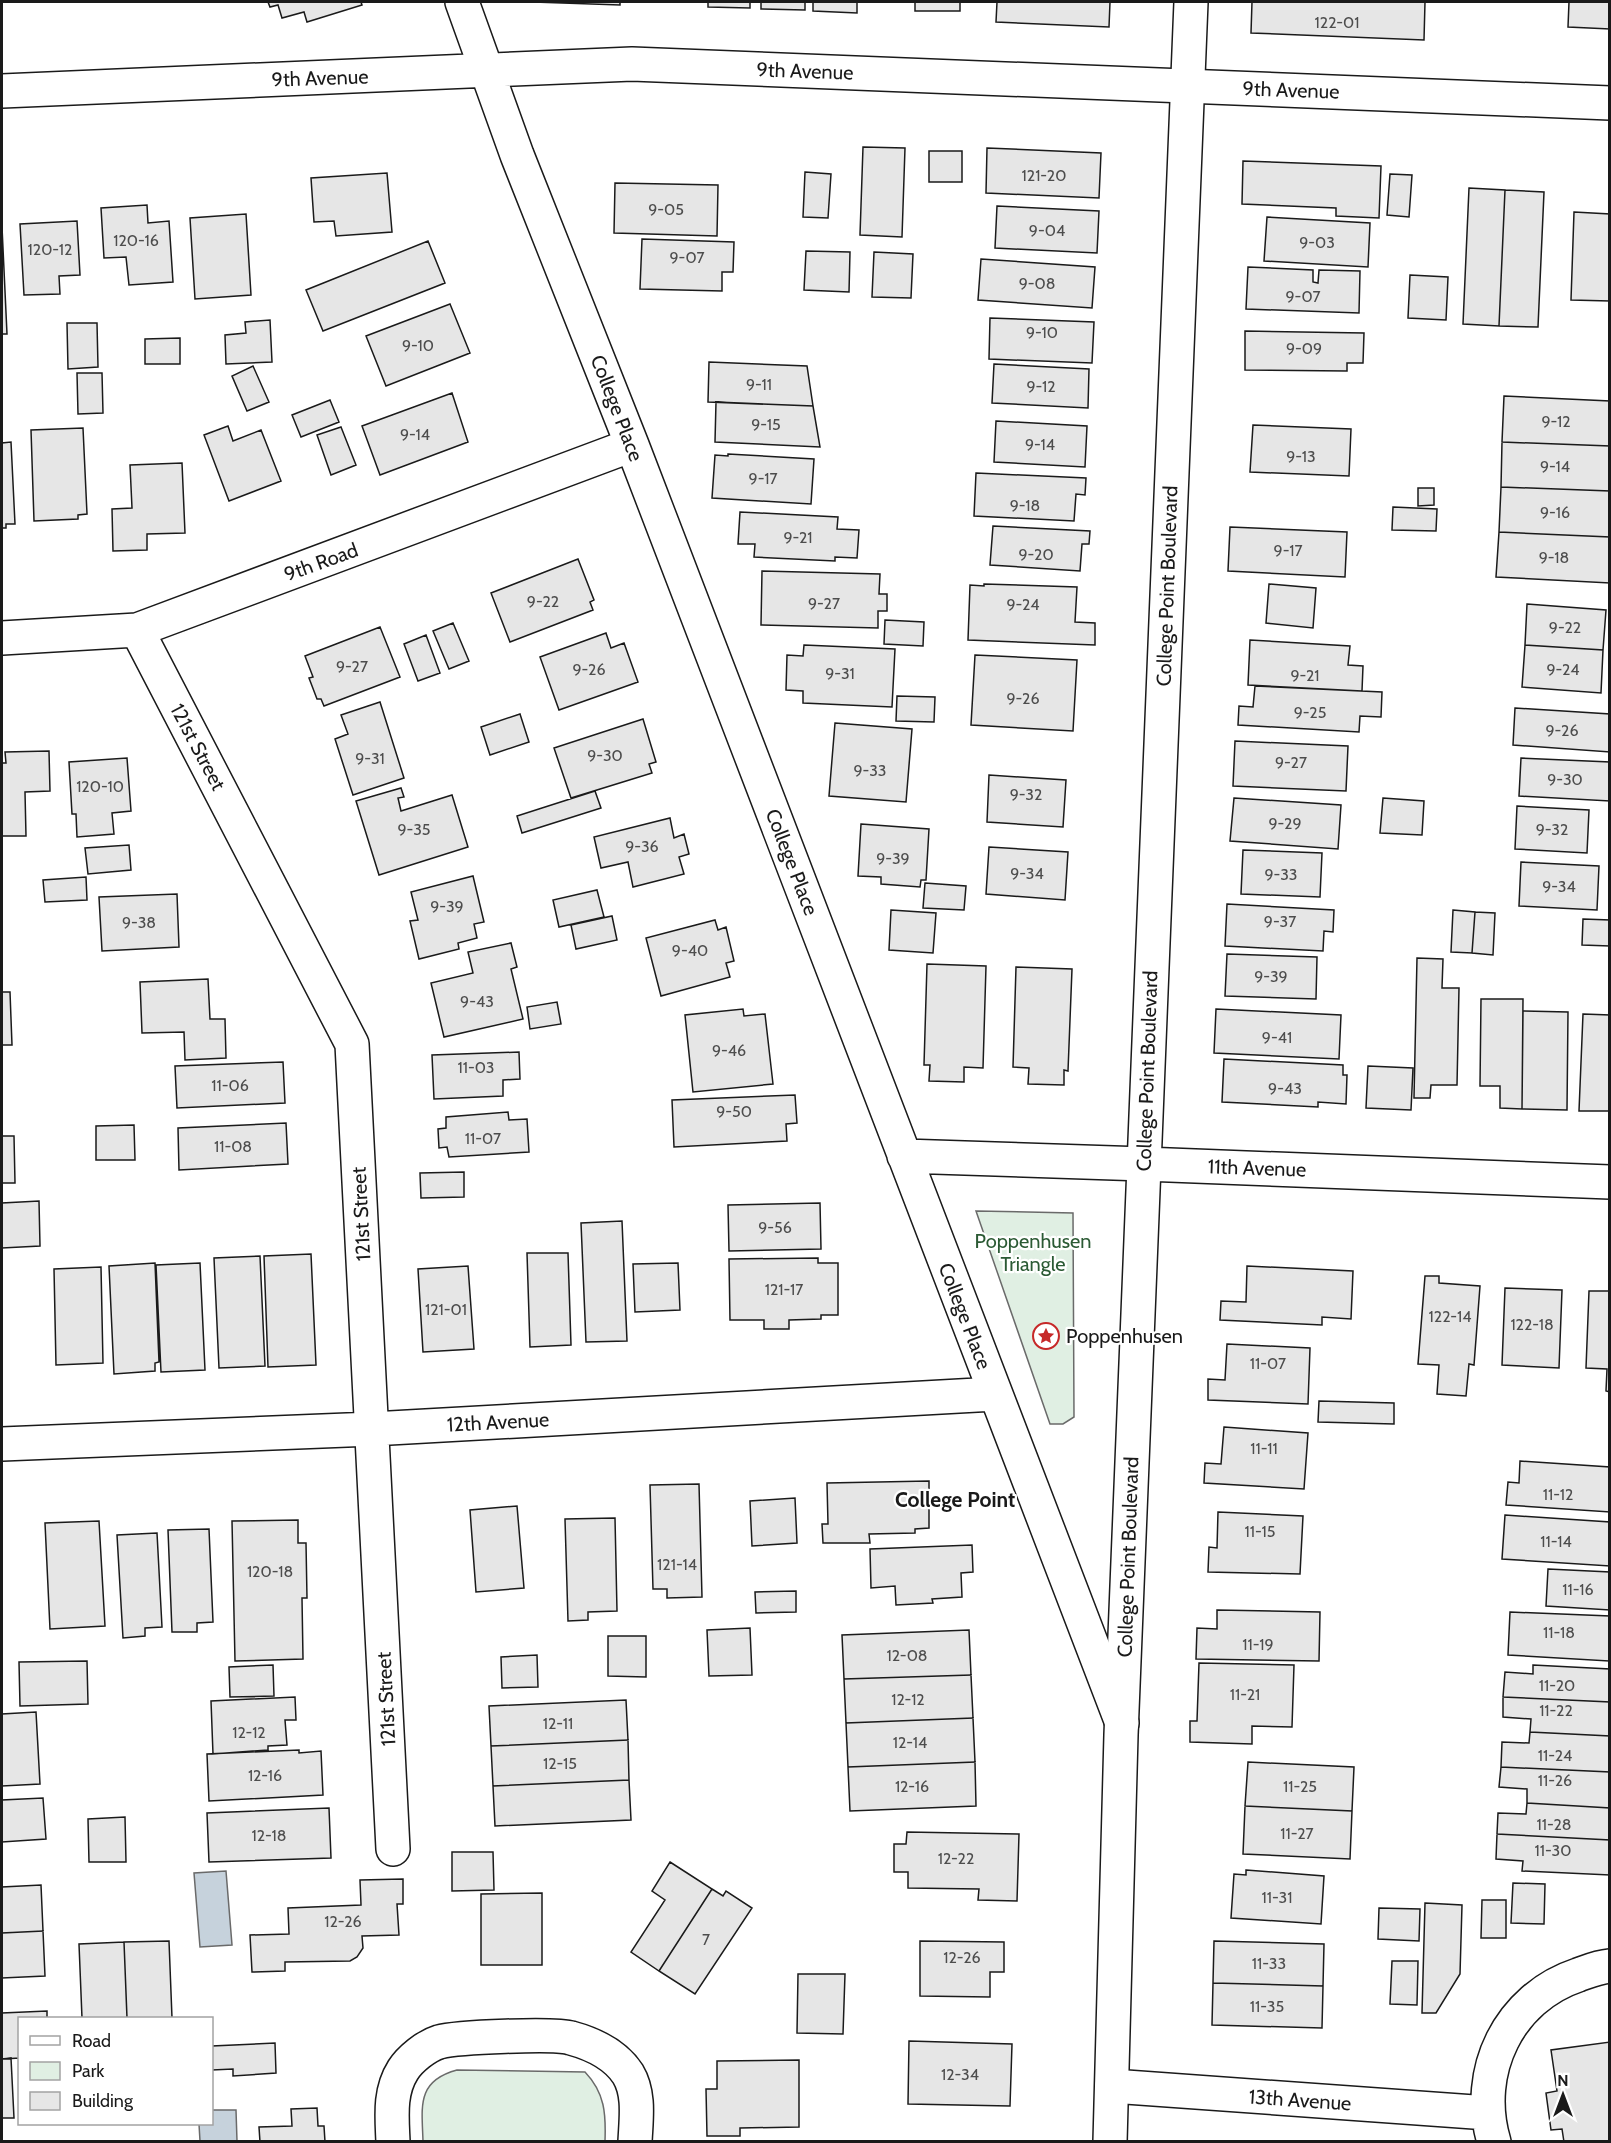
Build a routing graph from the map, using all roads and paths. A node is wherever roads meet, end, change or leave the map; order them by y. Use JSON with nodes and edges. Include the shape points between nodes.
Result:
{"nodes":[{"id":1,"x":462,"y":2,"type":"edge"},
{"id":2,"x":1191,"y":2,"type":"edge"},
{"id":3,"x":488,"y":71,"type":"junction"},
{"id":4,"x":1187,"y":86,"type":"junction"},
{"id":5,"x":2,"y":92,"type":"edge"},
{"id":6,"x":1610,"y":103,"type":"edge"},
{"id":7,"x":632,"y":446,"type":"junction"},
{"id":8,"x":137,"y":630,"type":"junction"},
{"id":9,"x":2,"y":638,"type":"edge"},
{"id":10,"x":904,"y":1156,"type":"junction"},
{"id":11,"x":1144,"y":1164,"type":"junction"},
{"id":12,"x":1610,"y":1182,"type":"edge"},
{"id":13,"x":995,"y":1394,"type":"junction"},
{"id":14,"x":372,"y":1429,"type":"junction"},
{"id":15,"x":2,"y":1444,"type":"edge"},
{"id":16,"x":1122,"y":1723,"type":"junction"},
{"id":17,"x":393,"y":1849,"type":"dead end"},
{"id":18,"x":1610,"y":1966,"type":"edge"},
{"id":19,"x":1112,"y":2086,"type":"junction"},
{"id":20,"x":1491,"y":2127,"type":"edge"},
{"id":21,"x":393,"y":2142,"type":"edge"},
{"id":22,"x":635,"y":2142,"type":"edge"},
{"id":23,"x":1110,"y":2142,"type":"edge"}],
"edges":[{"from":1,"to":3,"type":"street","name":"College Place"},
{"from":2,"to":4,"type":"street","name":"College Point Boulevard"},
{"from":3,"to":4,"type":"street","name":"9th Avenue","via":[[632,64]]},
{"from":3,"to":5,"type":"street","name":"9th Avenue"},
{"from":3,"to":7,"type":"street","name":"College Place"},
{"from":4,"to":6,"type":"street","name":"9th Avenue"},
{"from":4,"to":11,"type":"street","name":"College Point Boulevard"},
{"from":7,"to":8,"type":"street","name":"9th Road"},
{"from":7,"to":10,"type":"street","name":"College Place"},
{"from":8,"to":9,"type":"street","name":"9th Road"},
{"from":8,"to":14,"type":"street","name":"121st Street","via":[[352,1044]]},
{"from":10,"to":11,"type":"street","name":"11th Avenue"},
{"from":10,"to":13,"type":"street","name":"College Place"},
{"from":11,"to":12,"type":"street","name":"11th Avenue"},
{"from":11,"to":16,"type":"street","name":"College Point Boulevard"},
{"from":13,"to":14,"type":"street","name":"12th Avenue"},
{"from":13,"to":16,"type":"street","name":"College Place"},
{"from":14,"to":15,"type":"street","name":"12th Avenue"},
{"from":14,"to":17,"type":"street","name":"121st Street"},
{"from":16,"to":19,"type":"street","name":"College Point Boulevard"},
{"from":18,"to":20,"type":"street","via":[[1561,1981],[1543,1991],[1522,2011],[1499,2043],[1488,2078]]},
{"from":19,"to":20,"type":"street","name":"13th Avenue"},
{"from":19,"to":23,"type":"street","name":"College Point Boulevard"},
{"from":21,"to":22,"type":"street","via":[[391,2104],[403,2070],[420,2052],[436,2043],[460,2038],[569,2037],[607,2052],[628,2074],[636,2096]]}]}
